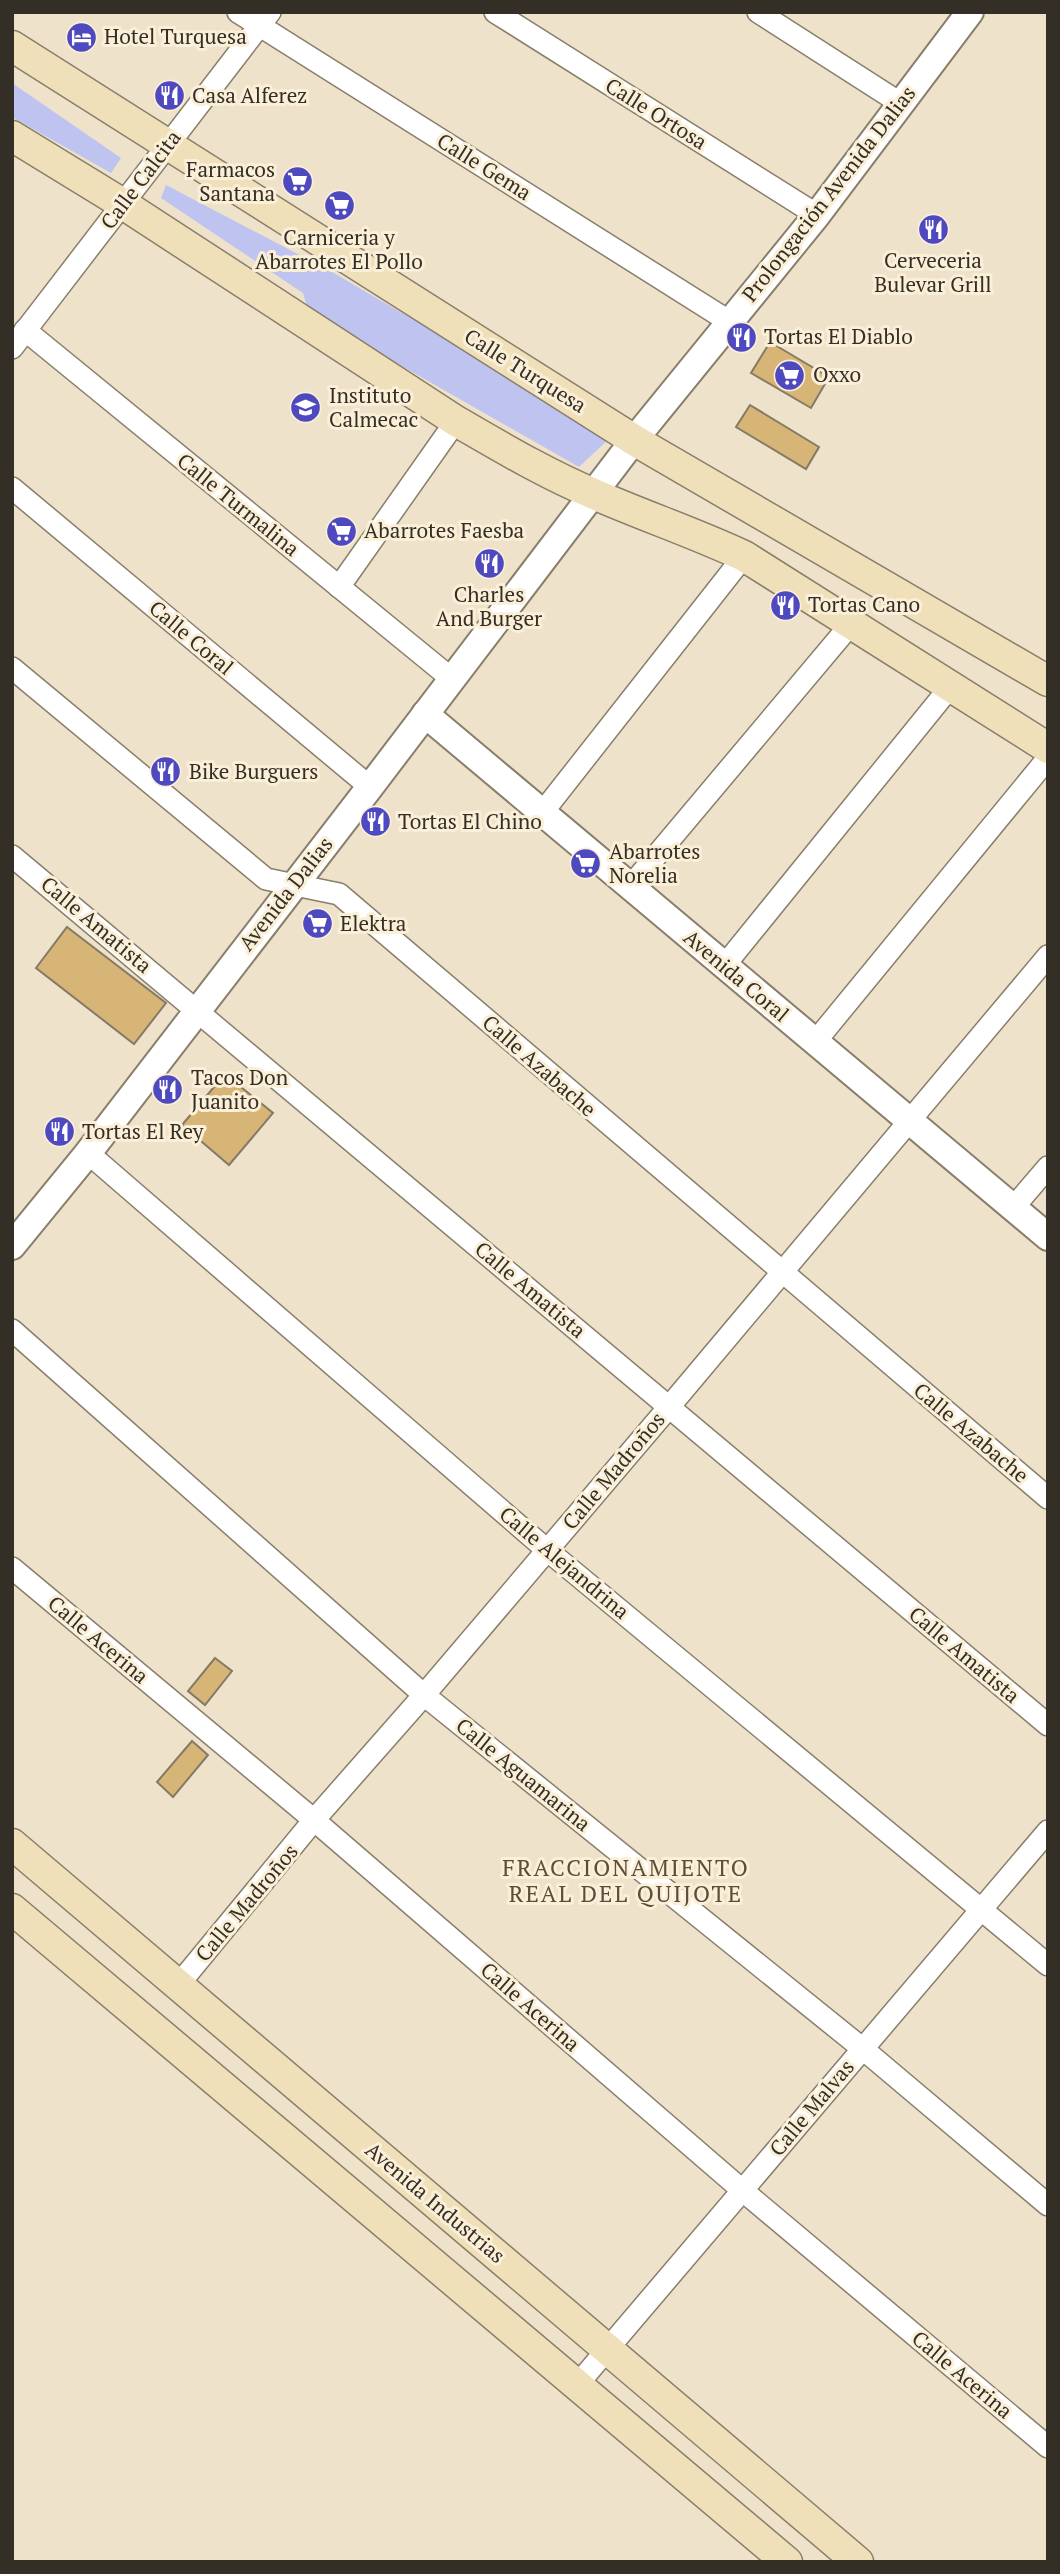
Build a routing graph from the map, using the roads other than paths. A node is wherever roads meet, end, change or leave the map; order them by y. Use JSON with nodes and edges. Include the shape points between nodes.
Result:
{"nodes":[{"id":1,"x":238,"y":12,"type":"edge"},
{"id":2,"x":495,"y":12,"type":"edge"},
{"id":3,"x":758,"y":12,"type":"edge"},
{"id":4,"x":970,"y":12,"type":"edge"},
{"id":5,"x":265,"y":19,"type":"edge"},
{"id":6,"x":12,"y":46,"type":"edge"},
{"id":7,"x":900,"y":103,"type":"junction"},
{"id":8,"x":12,"y":136,"type":"edge"},
{"id":9,"x":167,"y":146,"type":"junction"},
{"id":10,"x":123,"y":204,"type":"junction"},
{"id":11,"x":817,"y":215,"type":"junction"},
{"id":12,"x":730,"y":322,"type":"junction"},
{"id":13,"x":26,"y":330,"type":"junction"},
{"id":14,"x":12,"y":348,"type":"edge"},
{"id":15,"x":456,"y":421,"type":"junction"},
{"id":16,"x":635,"y":440,"type":"junction"},
{"id":17,"x":12,"y":488,"type":"edge"},
{"id":18,"x":593,"y":494,"type":"junction"},
{"id":19,"x":744,"y":556,"type":"junction"},
{"id":20,"x":339,"y":587,"type":"junction"},
{"id":21,"x":852,"y":624,"type":"junction"},
{"id":22,"x":12,"y":668,"type":"edge"},
{"id":23,"x":452,"y":679,"type":"junction"},
{"id":24,"x":1048,"y":681,"type":"edge"},
{"id":25,"x":951,"y":687,"type":"junction"},
{"id":26,"x":425,"y":714,"type":"junction"},
{"id":27,"x":1048,"y":748,"type":"edge"},
{"id":28,"x":1048,"y":758,"type":"edge"},
{"id":29,"x":370,"y":787,"type":"junction"},
{"id":30,"x":542,"y":814,"type":"junction"},
{"id":31,"x":12,"y":856,"type":"edge"},
{"id":32,"x":293,"y":885,"type":"junction"},
{"id":33,"x":629,"y":887,"type":"junction"},
{"id":34,"x":1048,"y":956,"type":"edge"},
{"id":35,"x":724,"y":966,"type":"junction"},
{"id":36,"x":198,"y":1009,"type":"junction"},
{"id":37,"x":815,"y":1042,"type":"junction"},
{"id":38,"x":911,"y":1122,"type":"junction"},
{"id":39,"x":88,"y":1153,"type":"junction"},
{"id":40,"x":1048,"y":1167,"type":"edge"},
{"id":41,"x":1013,"y":1208,"type":"junction"},
{"id":42,"x":1048,"y":1237,"type":"edge"},
{"id":43,"x":12,"y":1246,"type":"edge"},
{"id":44,"x":783,"y":1273,"type":"junction"},
{"id":45,"x":12,"y":1329,"type":"edge"},
{"id":46,"x":669,"y":1407,"type":"junction"},
{"id":47,"x":1048,"y":1498,"type":"edge"},
{"id":48,"x":547,"y":1550,"type":"junction"},
{"id":49,"x":12,"y":1568,"type":"edge"},
{"id":50,"x":424,"y":1695,"type":"junction"},
{"id":51,"x":1048,"y":1725,"type":"edge"},
{"id":52,"x":314,"y":1820,"type":"junction"},
{"id":53,"x":1048,"y":1831,"type":"edge"},
{"id":54,"x":12,"y":1844,"type":"edge"},
{"id":55,"x":12,"y":1909,"type":"edge"},
{"id":56,"x":982,"y":1909,"type":"junction"},
{"id":57,"x":1048,"y":1965,"type":"edge"},
{"id":58,"x":179,"y":1984,"type":"junction"},
{"id":59,"x":863,"y":2049,"type":"junction"},
{"id":60,"x":742,"y":2190,"type":"junction"},
{"id":61,"x":1048,"y":2205,"type":"edge"},
{"id":62,"x":607,"y":2349,"type":"junction"},
{"id":63,"x":577,"y":2385,"type":"junction"},
{"id":64,"x":1048,"y":2447,"type":"edge"},
{"id":65,"x":787,"y":2562,"type":"edge"},
{"id":66,"x":858,"y":2562,"type":"edge"}],
"edges":[{"from":1,"to":5,"type":"street","name":"Calle Gema"},
{"from":2,"to":11,"type":"street","name":"Calle Ortosa"},
{"from":3,"to":7,"type":"street"},
{"from":4,"to":7,"type":"street","name":"Prolongación Avenida Dalias"},
{"from":5,"to":9,"type":"street","name":"Calle Calcita"},
{"from":5,"to":12,"type":"street","name":"Calle Gema"},
{"from":6,"to":9,"type":"main road","name":"Calle Turquesa"},
{"from":7,"to":11,"type":"street","name":"Prolongación Avenida Dalias"},
{"from":8,"to":10,"type":"main road"},
{"from":9,"to":10,"type":"street","name":"Calle Calcita"},
{"from":9,"to":16,"type":"main road","name":"Calle Turquesa"},
{"from":10,"to":13,"type":"street","name":"Calle Calcita"},
{"from":10,"to":15,"type":"main road"},
{"from":11,"to":12,"type":"street","name":"Prolongación Avenida Dalias"},
{"from":12,"to":16,"type":"street","name":"Prolongación Avenida Dalias"},
{"from":13,"to":14,"type":"street","name":"Calle Calcita"},
{"from":13,"to":20,"type":"street","name":"Calle Turmalina"},
{"from":15,"to":18,"type":"main road"},
{"from":15,"to":20,"type":"street"},
{"from":16,"to":18,"type":"street","name":"Avenida Dalias"},
{"from":16,"to":24,"type":"main road","name":"Calle Turquesa"},
{"from":17,"to":29,"type":"street","name":"Calle Coral"},
{"from":18,"to":19,"type":"main road"},
{"from":18,"to":23,"type":"street","name":"Avenida Dalias"},
{"from":19,"to":21,"type":"main road"},
{"from":19,"to":30,"type":"street"},
{"from":20,"to":23,"type":"street","name":"Calle Turmalina"},
{"from":21,"to":25,"type":"main road"},
{"from":21,"to":33,"type":"street"},
{"from":22,"to":32,"type":"street","name":"Calle Azabache","via":[[266,879]]},
{"from":23,"to":26,"type":"street","name":"Avenida Dalias"},
{"from":25,"to":27,"type":"main road"},
{"from":25,"to":35,"type":"street"},
{"from":26,"to":29,"type":"street","name":"Avenida Dalias"},
{"from":26,"to":30,"type":"street","name":"Avenida Coral"},
{"from":28,"to":37,"type":"street"},
{"from":29,"to":32,"type":"street","name":"Avenida Dalias"},
{"from":30,"to":33,"type":"street","name":"Avenida Coral"},
{"from":31,"to":36,"type":"street","name":"Calle Amatista"},
{"from":32,"to":36,"type":"street","name":"Avenida Dalias"},
{"from":32,"to":44,"type":"street","name":"Calle Azabache","via":[[339,894]]},
{"from":33,"to":35,"type":"street","name":"Avenida Coral"},
{"from":34,"to":38,"type":"street","name":"Calle Madroños"},
{"from":35,"to":37,"type":"street","name":"Avenida Coral"},
{"from":36,"to":39,"type":"street","name":"Avenida Dalias"},
{"from":36,"to":46,"type":"street","name":"Calle Amatista"},
{"from":37,"to":38,"type":"street","name":"Avenida Coral"},
{"from":38,"to":41,"type":"street","name":"Avenida Coral"},
{"from":38,"to":44,"type":"street","name":"Calle Madroños"},
{"from":39,"to":43,"type":"street","name":"Avenida Dalias"},
{"from":39,"to":48,"type":"street","name":"Calle Alejandrina"},
{"from":40,"to":41,"type":"street"},
{"from":41,"to":42,"type":"street","name":"Avenida Coral"},
{"from":44,"to":46,"type":"street","name":"Calle Madroños"},
{"from":44,"to":47,"type":"street","name":"Calle Azabache"},
{"from":45,"to":50,"type":"street","name":"Calle Aguamarina"},
{"from":46,"to":48,"type":"street","name":"Calle Madroños"},
{"from":46,"to":51,"type":"street","name":"Calle Amatista"},
{"from":48,"to":50,"type":"street","name":"Calle Madroños"},
{"from":48,"to":56,"type":"street","name":"Calle Alejandrina"},
{"from":49,"to":52,"type":"street","name":"Calle Acerina"},
{"from":50,"to":52,"type":"street","name":"Calle Madroños"},
{"from":50,"to":59,"type":"street","name":"Calle Aguamarina"},
{"from":52,"to":58,"type":"street","name":"Calle Madroños"},
{"from":52,"to":60,"type":"street","name":"Calle Acerina"},
{"from":53,"to":56,"type":"street","name":"Calle Malvas"},
{"from":54,"to":58,"type":"main road","name":"Avenida Industrias"},
{"from":55,"to":63,"type":"main road"},
{"from":56,"to":57,"type":"street","name":"Calle Alejandrina"},
{"from":56,"to":59,"type":"street","name":"Calle Malvas"},
{"from":58,"to":62,"type":"main road","name":"Avenida Industrias"},
{"from":59,"to":60,"type":"street","name":"Calle Malvas"},
{"from":59,"to":61,"type":"street","name":"Calle Aguamarina"},
{"from":60,"to":62,"type":"street","name":"Calle Malvas"},
{"from":60,"to":64,"type":"street","name":"Calle Acerina"},
{"from":62,"to":63,"type":"street","name":"Calle Malvas"},
{"from":62,"to":66,"type":"main road","name":"Avenida Industrias"},
{"from":63,"to":65,"type":"main road"}]}
